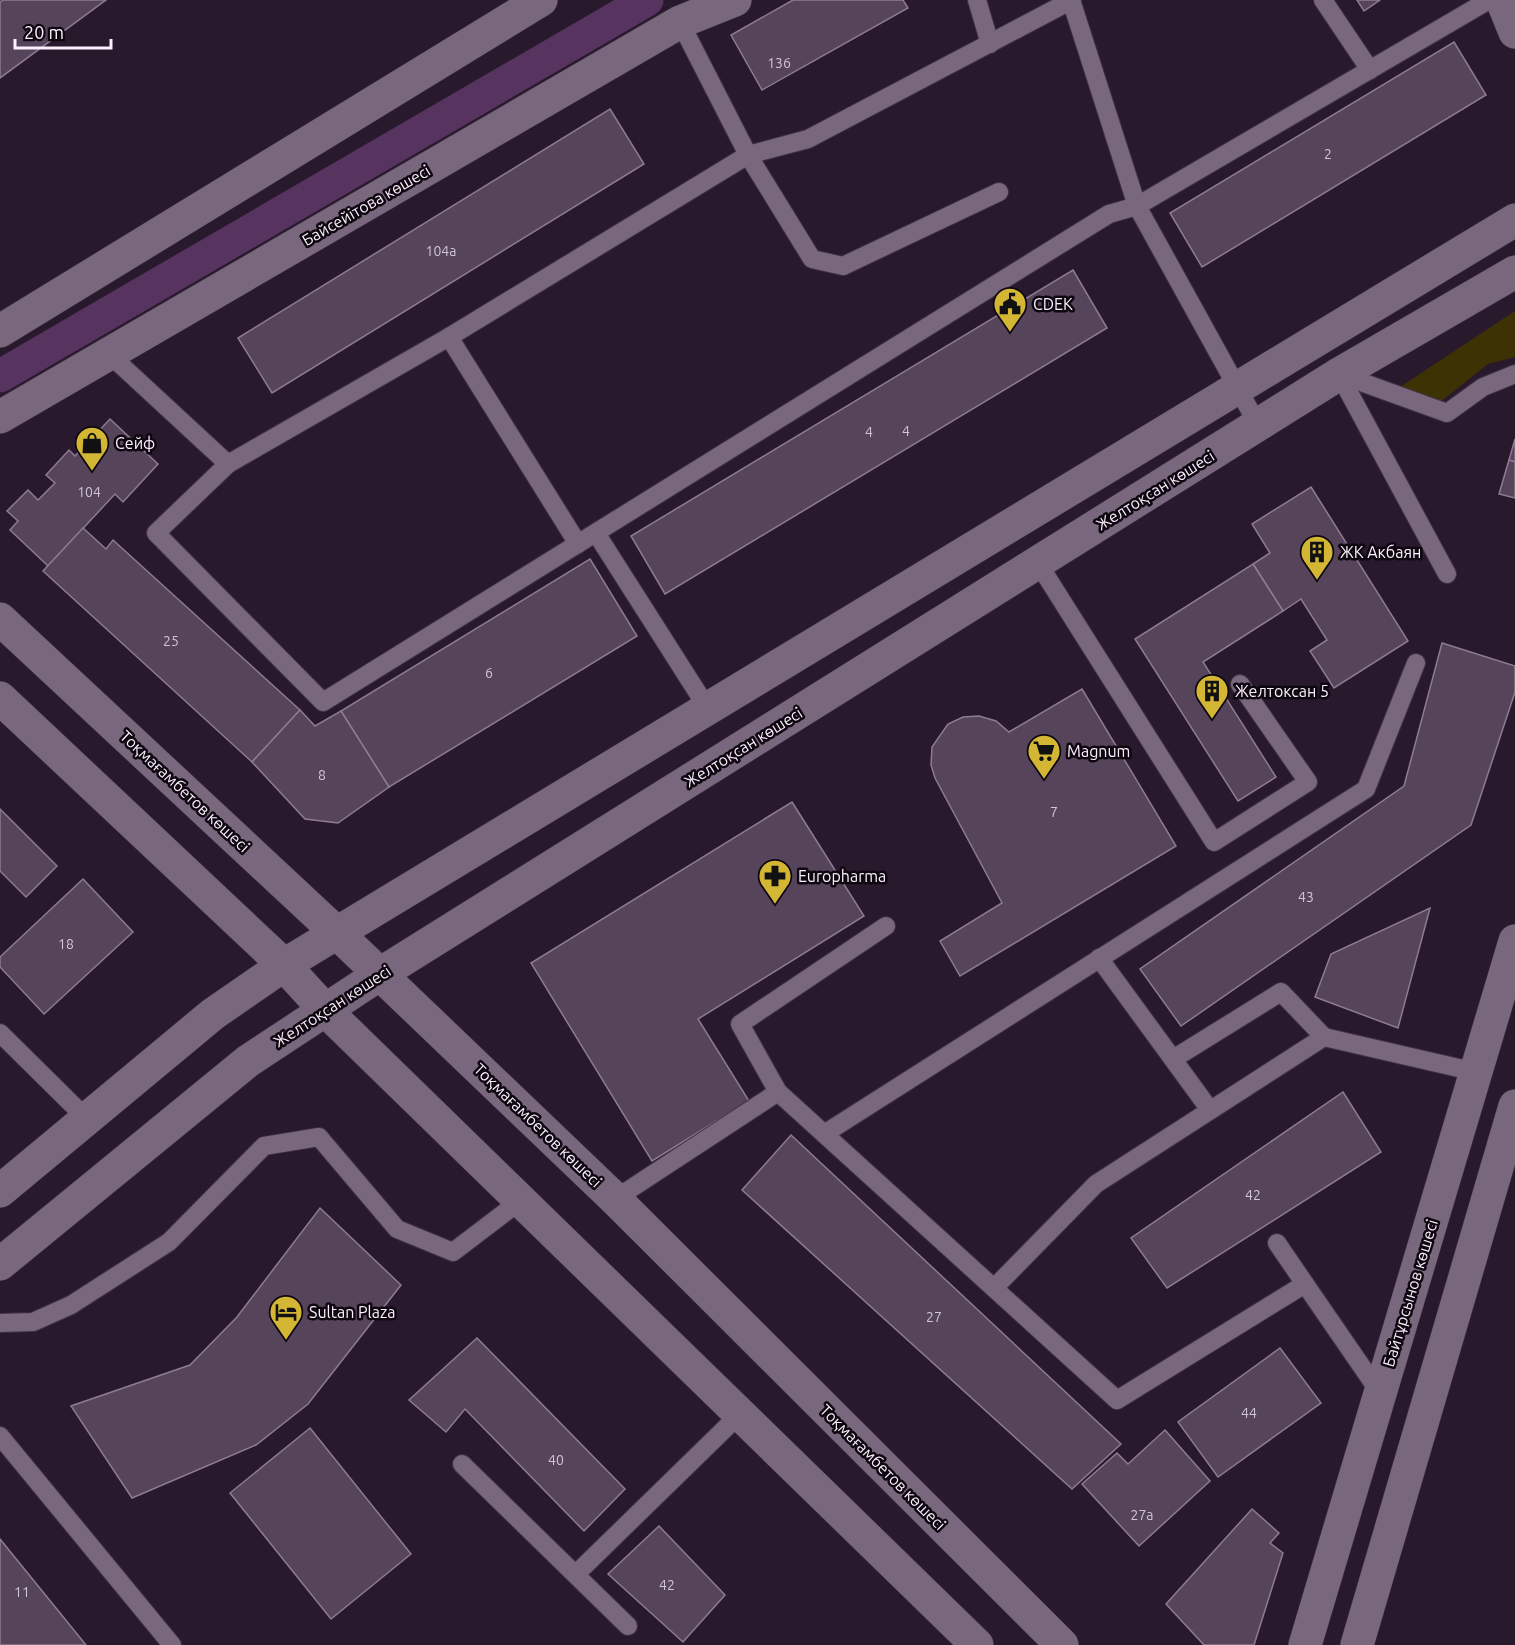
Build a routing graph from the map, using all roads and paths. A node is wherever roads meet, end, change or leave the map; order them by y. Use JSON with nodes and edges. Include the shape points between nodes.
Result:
{"nodes":[{"id":1,"x":541,"y":0,"type":"edge"},
{"id":2,"x":735,"y":0,"type":"edge"},
{"id":3,"x":977,"y":0,"type":"edge"},
{"id":4,"x":1071,"y":0,"type":"edge"},
{"id":5,"x":1323,"y":0,"type":"edge"},
{"id":6,"x":1489,"y":0,"type":"edge"},
{"id":7,"x":1502,"y":0,"type":"edge"},
{"id":8,"x":676,"y":11,"type":"edge"},
{"id":9,"x":1515,"y":32,"type":"edge"},
{"id":10,"x":990,"y":44,"type":"junction"},
{"id":11,"x":1370,"y":70,"type":"junction"},
{"id":12,"x":748,"y":155,"type":"junction"},
{"id":13,"x":999,"y":192,"type":"dead end"},
{"id":14,"x":1137,"y":207,"type":"junction"},
{"id":15,"x":1515,"y":219,"type":"edge"},
{"id":16,"x":1514,"y":274,"type":"edge"},
{"id":17,"x":0,"y":331,"type":"edge"},
{"id":18,"x":449,"y":337,"type":"junction"},
{"id":19,"x":109,"y":354,"type":"junction"},
{"id":20,"x":1339,"y":374,"type":"junction"},
{"id":21,"x":1515,"y":374,"type":"edge"},
{"id":22,"x":1236,"y":389,"type":"junction"},
{"id":23,"x":0,"y":417,"type":"edge"},
{"id":24,"x":1258,"y":425,"type":"junction"},
{"id":25,"x":228,"y":464,"type":"junction"},
{"id":26,"x":596,"y":533,"type":"junction"},
{"id":27,"x":578,"y":544,"type":"junction"},
{"id":28,"x":1038,"y":563,"type":"junction"},
{"id":29,"x":1448,"y":574,"type":"dead end"},
{"id":30,"x":0,"y":620,"type":"edge"},
{"id":31,"x":1416,"y":663,"type":"dead end"},
{"id":32,"x":1240,"y":684,"type":"dead end"},
{"id":33,"x":0,"y":698,"type":"edge"},
{"id":34,"x":708,"y":710,"type":"junction"},
{"id":35,"x":886,"y":926,"type":"dead end"},
{"id":36,"x":338,"y":934,"type":"junction"},
{"id":37,"x":1515,"y":941,"type":"edge"},
{"id":38,"x":1100,"y":958,"type":"junction"},
{"id":39,"x":284,"y":966,"type":"junction"},
{"id":40,"x":380,"y":974,"type":"junction"},
{"id":41,"x":326,"y":1011,"type":"junction"},
{"id":42,"x":0,"y":1033,"type":"edge"},
{"id":43,"x":1324,"y":1037,"type":"junction"},
{"id":44,"x":1173,"y":1059,"type":"junction"},
{"id":45,"x":1476,"y":1072,"type":"junction"},
{"id":46,"x":778,"y":1092,"type":"junction"},
{"id":47,"x":1515,"y":1106,"type":"edge"},
{"id":48,"x":1210,"y":1110,"type":"junction"},
{"id":49,"x":87,"y":1119,"type":"junction"},
{"id":50,"x":824,"y":1134,"type":"junction"},
{"id":51,"x":0,"y":1191,"type":"edge"},
{"id":52,"x":615,"y":1199,"type":"junction"},
{"id":53,"x":520,"y":1201,"type":"junction"},
{"id":54,"x":1277,"y":1243,"type":"dead end"},
{"id":55,"x":0,"y":1264,"type":"edge"},
{"id":56,"x":1305,"y":1284,"type":"junction"},
{"id":57,"x":994,"y":1288,"type":"junction"},
{"id":58,"x":0,"y":1323,"type":"edge"},
{"id":59,"x":1380,"y":1394,"type":"junction"},
{"id":60,"x":740,"y":1414,"type":"junction"},
{"id":61,"x":0,"y":1436,"type":"edge"},
{"id":62,"x":462,"y":1464,"type":"dead end"},
{"id":63,"x":576,"y":1574,"type":"junction"},
{"id":64,"x":628,"y":1626,"type":"dead end"},
{"id":65,"x":172,"y":1645,"type":"edge"},
{"id":66,"x":977,"y":1645,"type":"edge"},
{"id":67,"x":1062,"y":1645,"type":"edge"},
{"id":68,"x":1305,"y":1645,"type":"edge"},
{"id":69,"x":1357,"y":1645,"type":"edge"}],
"edges":[{"from":1,"to":17,"type":"street"},
{"from":2,"to":8,"type":"street","name":"Байсейітова көшесі"},
{"from":3,"to":10,"type":"lane"},
{"from":4,"to":10,"type":"lane"},
{"from":4,"to":14,"type":"lane"},
{"from":5,"to":11,"type":"lane"},
{"from":6,"to":11,"type":"lane"},
{"from":7,"to":9,"type":"street"},
{"from":8,"to":12,"type":"lane"},
{"from":8,"to":19,"type":"street","name":"Байсейітова көшесі"},
{"from":10,"to":12,"type":"lane","via":[[808,139]]},
{"from":11,"to":14,"type":"lane"},
{"from":12,"to":13,"type":"lane","via":[[812,259],[843,266]]},
{"from":12,"to":18,"type":"lane"},
{"from":14,"to":22,"type":"lane"},
{"from":14,"to":26,"type":"lane","via":[[1109,214]]},
{"from":15,"to":22,"type":"street"},
{"from":16,"to":20,"type":"street","name":"Желтоқсан көшесі"},
{"from":18,"to":25,"type":"lane"},
{"from":18,"to":27,"type":"lane"},
{"from":19,"to":23,"type":"street","name":"Байсейітова көшесі"},
{"from":19,"to":25,"type":"lane"},
{"from":20,"to":21,"type":"lane","via":[[1447,413],[1483,387]]},
{"from":20,"to":24,"type":"street","name":"Желтоқсан көшесі"},
{"from":20,"to":29,"type":"lane"},
{"from":22,"to":24,"type":"lane"},
{"from":22,"to":34,"type":"street"},
{"from":24,"to":28,"type":"street","name":"Желтоқсан көшесі"},
{"from":25,"to":27,"type":"lane","via":[[156,533],[323,702]]},
{"from":26,"to":27,"type":"lane"},
{"from":26,"to":34,"type":"lane"},
{"from":28,"to":32,"type":"lane","via":[[1214,842],[1308,782]]},
{"from":28,"to":40,"type":"street","name":"Желтоқсан көшесі"},
{"from":30,"to":36,"type":"street","name":"Тоқмағамбетов көшесі"},
{"from":31,"to":38,"type":"lane","via":[[1366,789]]},
{"from":33,"to":39,"type":"street"},
{"from":34,"to":36,"type":"street"},
{"from":35,"to":46,"type":"lane","via":[[740,1024]]},
{"from":36,"to":39,"type":"street"},
{"from":36,"to":40,"type":"street","name":"Тоқмағамбетов көшесі"},
{"from":37,"to":45,"type":"street","name":"Байтұрсынов көшесі"},
{"from":38,"to":44,"type":"lane"},
{"from":38,"to":50,"type":"lane"},
{"from":39,"to":41,"type":"street"},
{"from":39,"to":49,"type":"street","via":[[213,1014]]},
{"from":40,"to":41,"type":"street","name":"Желтоқсан көшесі"},
{"from":40,"to":52,"type":"street","name":"Тоқмағамбетов көшесі"},
{"from":41,"to":53,"type":"street"},
{"from":41,"to":55,"type":"street","name":"Желтоқсан көшесі","via":[[248,1060]]},
{"from":42,"to":49,"type":"lane"},
{"from":43,"to":44,"type":"lane","via":[[1281,992]]},
{"from":43,"to":45,"type":"lane"},
{"from":43,"to":48,"type":"lane"},
{"from":44,"to":48,"type":"lane"},
{"from":45,"to":59,"type":"street","name":"Байтұрсынов көшесі"},
{"from":46,"to":50,"type":"lane"},
{"from":46,"to":52,"type":"lane"},
{"from":47,"to":69,"type":"street"},
{"from":48,"to":57,"type":"lane","via":[[1096,1184]]},
{"from":49,"to":51,"type":"street"},
{"from":50,"to":57,"type":"lane"},
{"from":52,"to":67,"type":"street","name":"Тоқмағамбетов көшесі"},
{"from":53,"to":58,"type":"lane","via":[[453,1252],[398,1228],[319,1137],[264,1146],[169,1242],[71,1305],[33,1322]]},
{"from":53,"to":60,"type":"street"},
{"from":54,"to":56,"type":"lane"},
{"from":56,"to":57,"type":"lane","via":[[1118,1400]]},
{"from":56,"to":59,"type":"lane"},
{"from":59,"to":68,"type":"street","name":"Байтұрсынов көшесі"},
{"from":60,"to":63,"type":"lane"},
{"from":60,"to":66,"type":"street"},
{"from":61,"to":65,"type":"lane"},
{"from":62,"to":63,"type":"lane"},
{"from":63,"to":64,"type":"lane"}]}
